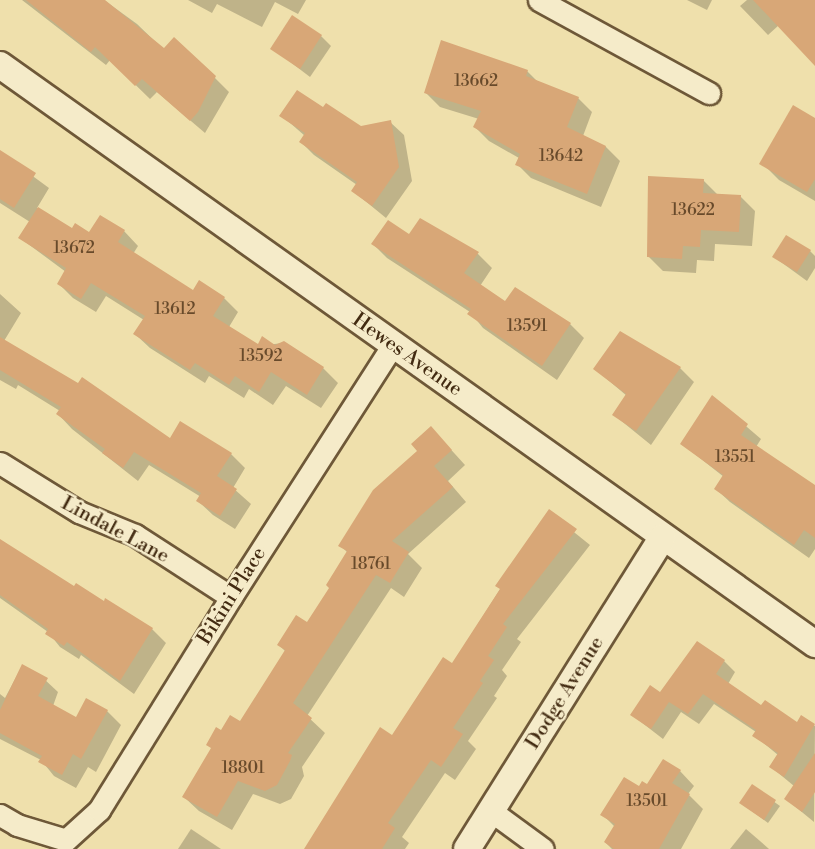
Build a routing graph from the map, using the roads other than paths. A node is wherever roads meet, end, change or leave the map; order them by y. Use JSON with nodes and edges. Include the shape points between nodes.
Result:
{"nodes":[{"id":1,"x":539,"y":0,"type":"edge"},
{"id":2,"x":0,"y":65,"type":"edge"},
{"id":3,"x":709,"y":93,"type":"dead end"},
{"id":4,"x":393,"y":345,"type":"junction"},
{"id":5,"x":0,"y":463,"type":"edge"},
{"id":6,"x":663,"y":537,"type":"junction"},
{"id":7,"x":231,"y":597,"type":"junction"},
{"id":8,"x":815,"y":644,"type":"edge"},
{"id":9,"x":491,"y":811,"type":"junction"},
{"id":10,"x":0,"y":815,"type":"edge"},
{"id":11,"x":467,"y":849,"type":"edge"},
{"id":12,"x":543,"y":849,"type":"edge"}],
"edges":[{"from":1,"to":3,"type":"street"},
{"from":2,"to":4,"type":"street","name":"Hewes Avenue"},
{"from":4,"to":6,"type":"street","name":"Hewes Avenue"},
{"from":4,"to":7,"type":"street","name":"Bikini Place"},
{"from":5,"to":7,"type":"street","name":"Lindale Lane","via":[[79,512],[135,535]]},
{"from":6,"to":8,"type":"street","name":"Hewes Avenue"},
{"from":6,"to":9,"type":"street","name":"Dodge Avenue"},
{"from":7,"to":10,"type":"street","name":"Bikini Place","via":[[99,810],[66,840],[17,825]]},
{"from":9,"to":11,"type":"street","name":"Dodge Avenue"},
{"from":9,"to":12,"type":"street"}]}
